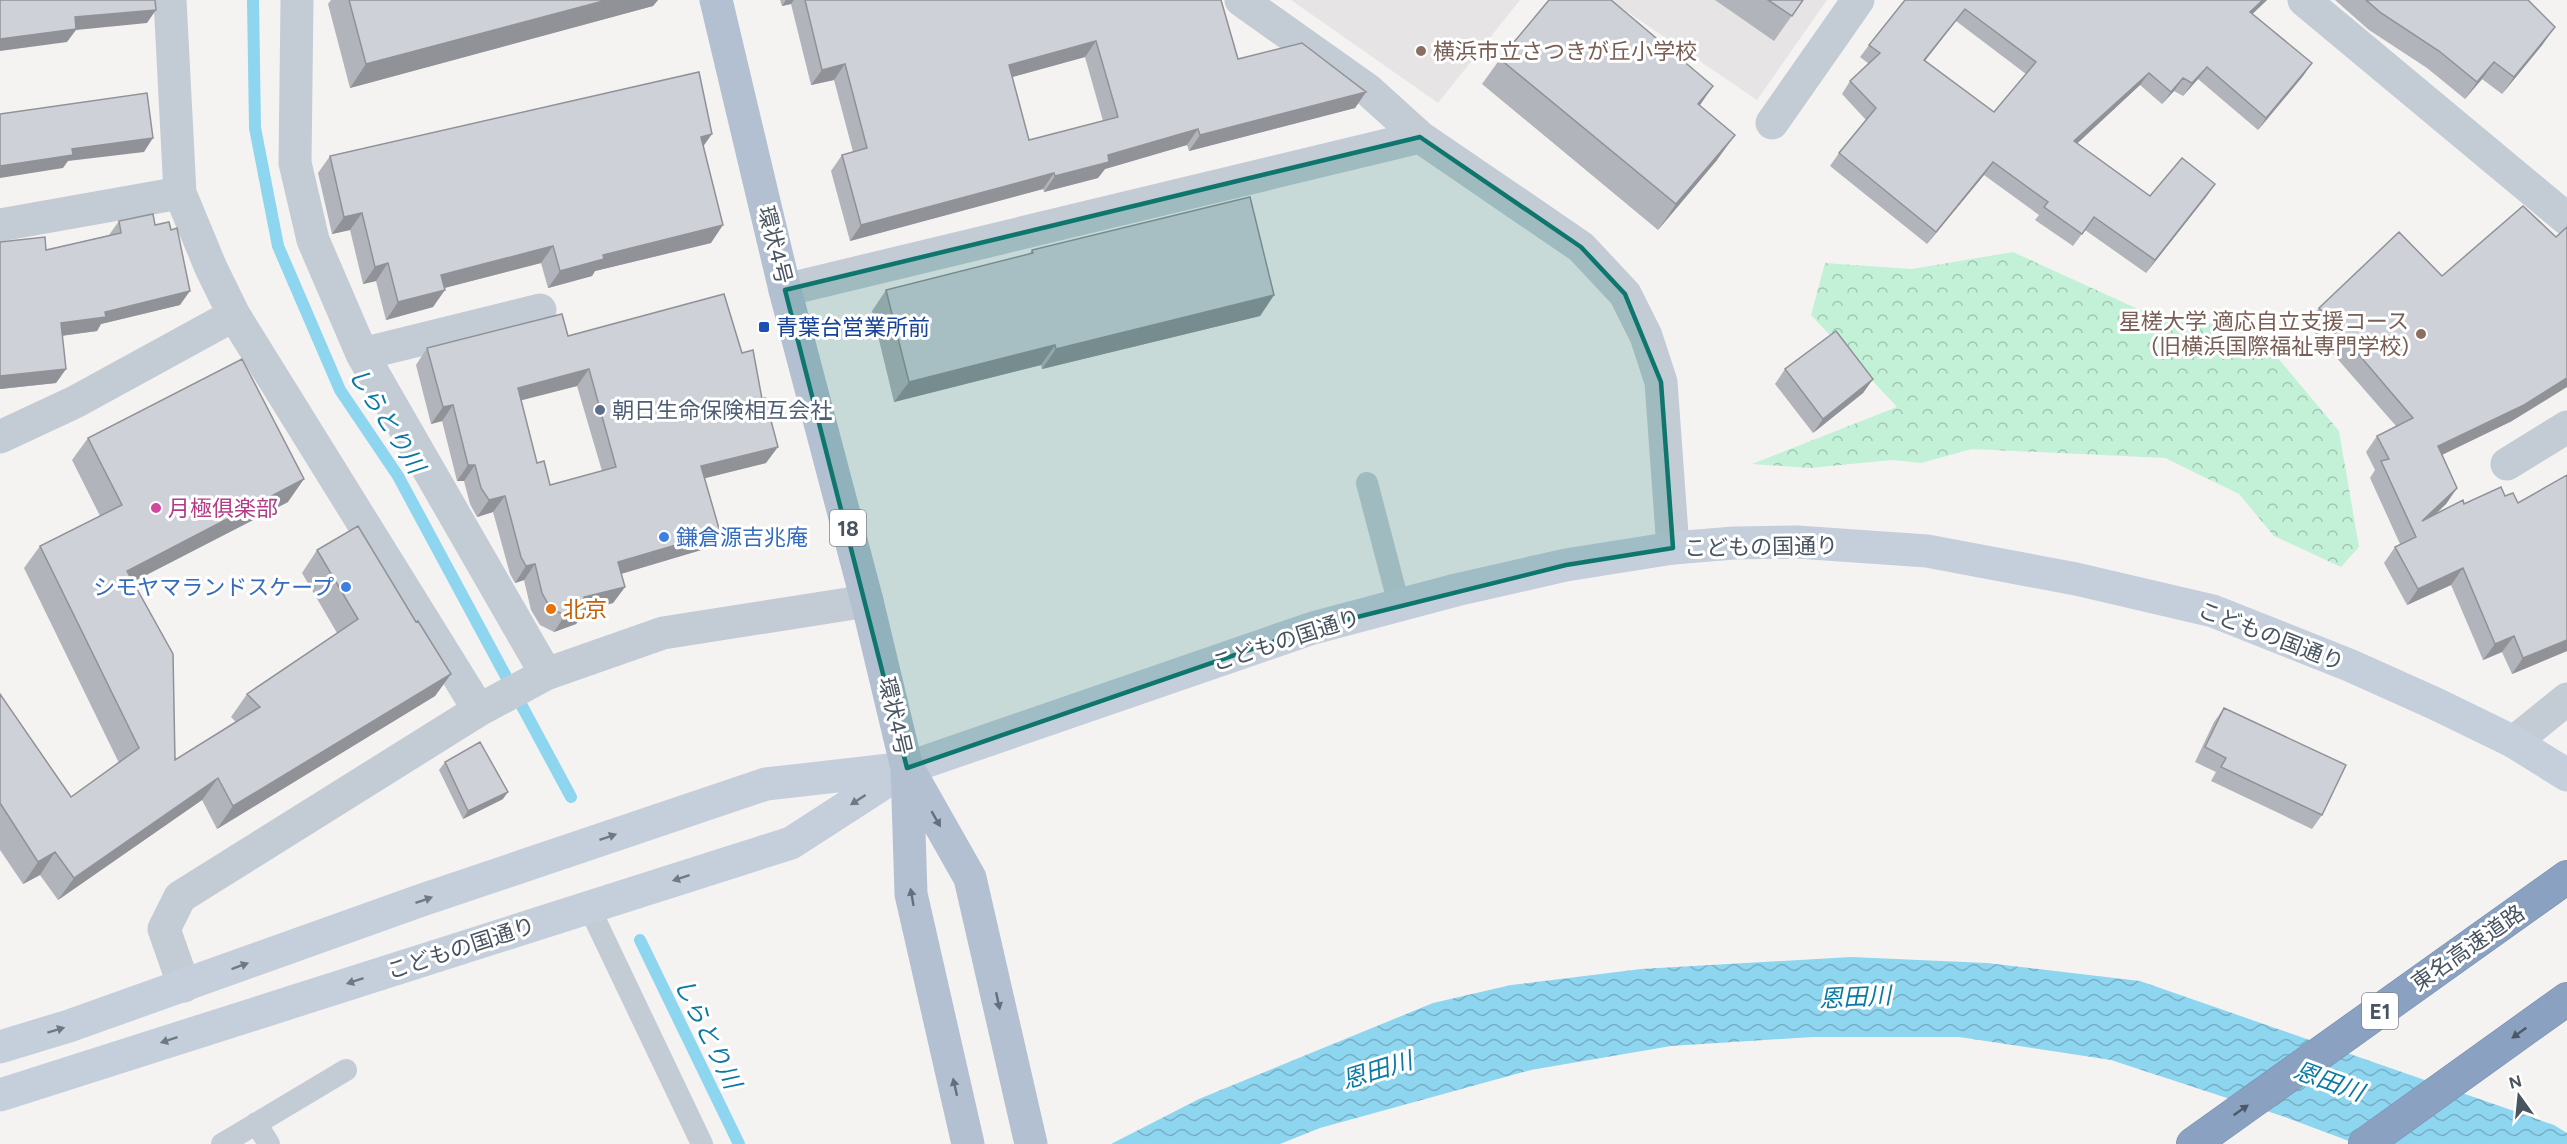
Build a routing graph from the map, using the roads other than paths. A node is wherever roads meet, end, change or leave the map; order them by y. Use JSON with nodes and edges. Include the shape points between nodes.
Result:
{"nodes":[{"id":1,"x":170,"y":0,"type":"edge"},
{"id":2,"x":297,"y":0,"type":"edge"},
{"id":3,"x":716,"y":0,"type":"edge"},
{"id":4,"x":1241,"y":0,"type":"edge"},
{"id":5,"x":1858,"y":0,"type":"edge"},
{"id":6,"x":2304,"y":0,"type":"edge"},
{"id":7,"x":1772,"y":123,"type":"dead end"},
{"id":8,"x":1420,"y":137,"type":"junction"},
{"id":9,"x":180,"y":194,"type":"junction"},
{"id":10,"x":2567,"y":219,"type":"edge"},
{"id":11,"x":0,"y":225,"type":"edge"},
{"id":12,"x":786,"y":290,"type":"junction"},
{"id":13,"x":540,"y":310,"type":"dead end"},
{"id":14,"x":234,"y":315,"type":"junction"},
{"id":15,"x":362,"y":354,"type":"junction"},
{"id":16,"x":2567,"y":427,"type":"edge"},
{"id":17,"x":0,"y":437,"type":"edge"},
{"id":18,"x":2507,"y":464,"type":"dead end"},
{"id":19,"x":1367,"y":483,"type":"dead end"},
{"id":20,"x":1673,"y":548,"type":"junction"},
{"id":21,"x":867,"y":602,"type":"junction"},
{"id":22,"x":1399,"y":606,"type":"junction"},
{"id":23,"x":546,"y":674,"type":"junction"},
{"id":24,"x":2567,"y":699,"type":"edge"},
{"id":25,"x":479,"y":710,"type":"junction"},
{"id":26,"x":2514,"y":742,"type":"junction"},
{"id":27,"x":907,"y":768,"type":"junction"},
{"id":28,"x":2567,"y":775,"type":"edge"},
{"id":29,"x":2567,"y":877,"type":"edge"},
{"id":30,"x":589,"y":907,"type":"junction"},
{"id":31,"x":184,"y":986,"type":"junction"},
{"id":32,"x":2567,"y":999,"type":"edge"},
{"id":33,"x":0,"y":1047,"type":"edge"},
{"id":34,"x":346,"y":1070,"type":"dead end"},
{"id":35,"x":0,"y":1095,"type":"edge"},
{"id":36,"x":256,"y":1123,"type":"junction"},
{"id":37,"x":1029,"y":1136,"type":"edge"},
{"id":38,"x":222,"y":1144,"type":"edge"},
{"id":39,"x":269,"y":1144,"type":"edge"},
{"id":40,"x":702,"y":1144,"type":"edge"},
{"id":41,"x":968,"y":1144,"type":"edge"},
{"id":42,"x":2193,"y":1144,"type":"edge"},
{"id":43,"x":2365,"y":1144,"type":"edge"}],
"edges":[{"from":1,"to":9,"type":"street"},
{"from":2,"to":15,"type":"street","via":[[295,163],[313,240]]},
{"from":3,"to":12,"type":"main road","name":"環状4号","number":"18"},
{"from":4,"to":8,"type":"street","via":[[1368,90]]},
{"from":5,"to":7,"type":"street"},
{"from":6,"to":10,"type":"street"},
{"from":8,"to":12,"type":"street"},
{"from":8,"to":20,"type":"street","via":[[1581,247],[1625,294],[1646,336],[1661,382]]},
{"from":9,"to":11,"type":"street"},
{"from":9,"to":14,"type":"street"},
{"from":12,"to":21,"type":"main road","name":"環状4号","number":"18"},
{"from":13,"to":15,"type":"street"},
{"from":14,"to":17,"type":"street","via":[[75,402]]},
{"from":14,"to":25,"type":"street"},
{"from":15,"to":23,"type":"street"},
{"from":16,"to":18,"type":"street"},
{"from":19,"to":22,"type":"lane"},
{"from":20,"to":22,"type":"main road","name":"こどもの国通り","via":[[1566,565]]},
{"from":20,"to":26,"type":"main road","name":"こどもの国通り","via":[[1797,542],[1927,551],[2076,579],[2213,611],[2349,665]]},
{"from":21,"to":23,"type":"street","via":[[663,633]]},
{"from":21,"to":27,"type":"main road","name":"環状4号","number":"18"},
{"from":22,"to":27,"type":"main road","name":"こどもの国通り","via":[[1313,628]]},
{"from":23,"to":25,"type":"street"},
{"from":24,"to":26,"type":"street"},
{"from":25,"to":31,"type":"street","via":[[180,897],[164,929]]},
{"from":26,"to":28,"type":"main road","name":"こどもの国通り"},
{"from":27,"to":30,"type":"main road","name":"こどもの国通り","one_way":true,"via":[[791,843]]},
{"from":31,"to":27,"type":"main road","name":"こどもの国通り","one_way":true,"via":[[422,900],[766,784]]},
{"from":27,"to":37,"type":"main road","name":"環状4号","number":"18","one_way":true,"via":[[970,878]]},
{"from":41,"to":27,"type":"main road","name":"環状4号","number":"18","one_way":true,"via":[[911,894]]},
{"from":42,"to":29,"type":"highway","name":"東名高速道路","number":"E1","one_way":true},
{"from":30,"to":35,"type":"main road","name":"こどもの国通り","one_way":true},
{"from":30,"to":40,"type":"lane"},
{"from":33,"to":31,"type":"main road","name":"こどもの国通り","one_way":true},
{"from":32,"to":43,"type":"highway","one_way":true},
{"from":34,"to":36,"type":"lane"},
{"from":36,"to":38,"type":"lane"},
{"from":36,"to":39,"type":"lane"}]}
